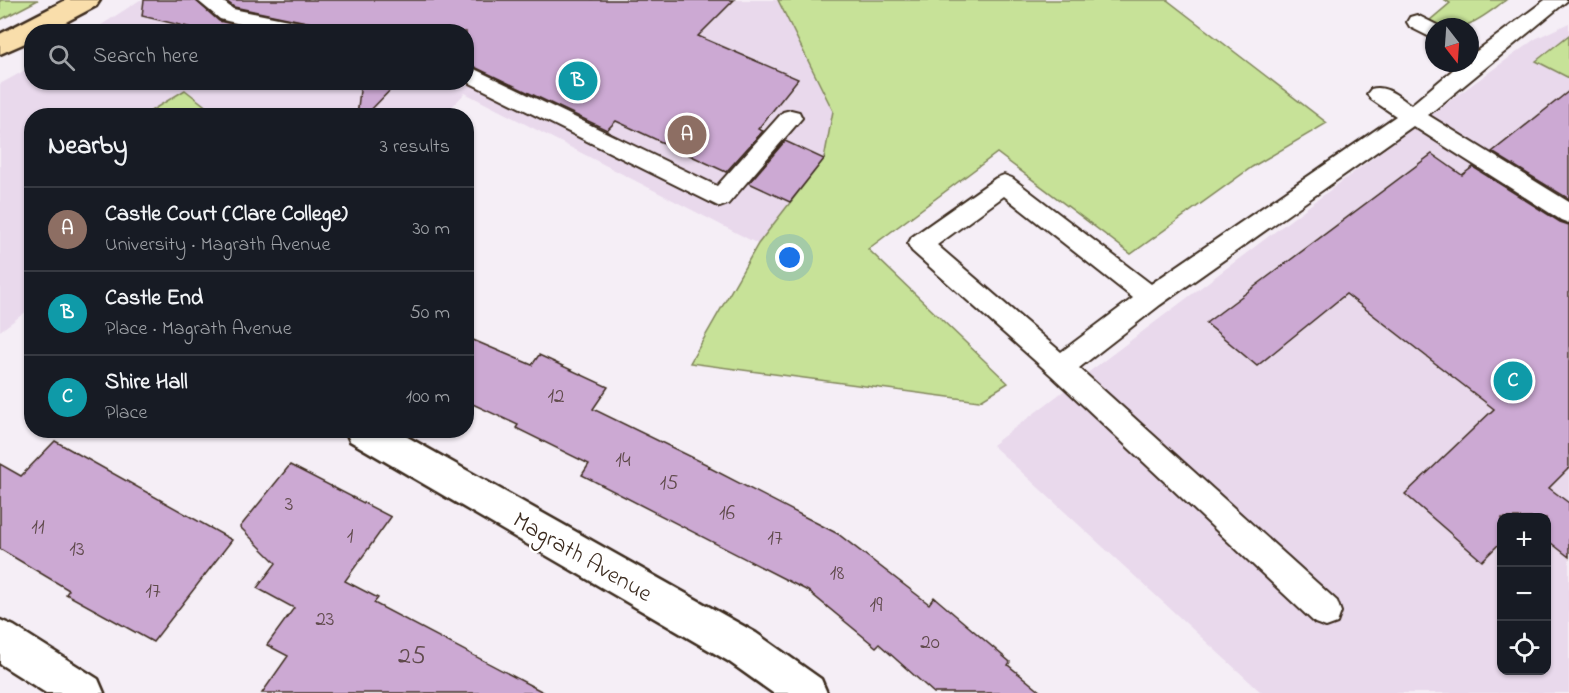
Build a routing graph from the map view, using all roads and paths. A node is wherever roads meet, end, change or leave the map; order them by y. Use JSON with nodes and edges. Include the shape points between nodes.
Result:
{"nodes":[{"id":1,"x":87,"y":0,"type":"edge"},
{"id":2,"x":207,"y":0,"type":"edge"},
{"id":3,"x":1558,"y":0,"type":"edge"},
{"id":4,"x":41,"y":24,"type":"edge"},
{"id":5,"x":275,"y":24,"type":"edge"},
{"id":6,"x":24,"y":33,"type":"edge"},
{"id":7,"x":0,"y":45,"type":"edge"},
{"id":8,"x":1479,"y":50,"type":"edge"},
{"id":9,"x":1457,"y":72,"type":"edge"},
{"id":10,"x":474,"y":76,"type":"edge"},
{"id":11,"x":1378,"y":94,"type":"dead end"},
{"id":12,"x":1413,"y":115,"type":"junction"},
{"id":13,"x":791,"y":118,"type":"dead end"},
{"id":14,"x":1569,"y":214,"type":"edge"},
{"id":15,"x":1151,"y":298,"type":"junction"},
{"id":16,"x":1060,"y":368,"type":"junction"},
{"id":17,"x":376,"y":438,"type":"edge"},
{"id":18,"x":1326,"y":612,"type":"dead end"},
{"id":19,"x":0,"y":640,"type":"edge"},
{"id":20,"x":800,"y":691,"type":"edge"},
{"id":21,"x":84,"y":693,"type":"edge"}],
"edges":[{"from":1,"to":4,"type":"main road"},
{"from":2,"to":5,"type":"lane","via":[[227,14]]},
{"from":3,"to":8,"type":"lane"},
{"from":6,"to":7,"type":"main road"},
{"from":9,"to":12,"type":"lane"},
{"from":10,"to":13,"type":"lane","via":[[720,198]]},
{"from":11,"to":12,"type":"lane"},
{"from":12,"to":14,"type":"lane"},
{"from":12,"to":15,"type":"lane"},
{"from":15,"to":16,"type":"lane"},
{"from":15,"to":16,"type":"lane","via":[[1004,184],[920,244]]},
{"from":16,"to":18,"type":"lane"},
{"from":17,"to":20,"type":"street","name":"Magrath Avenue","via":[[742,647]]},
{"from":19,"to":21,"type":"street"}]}
